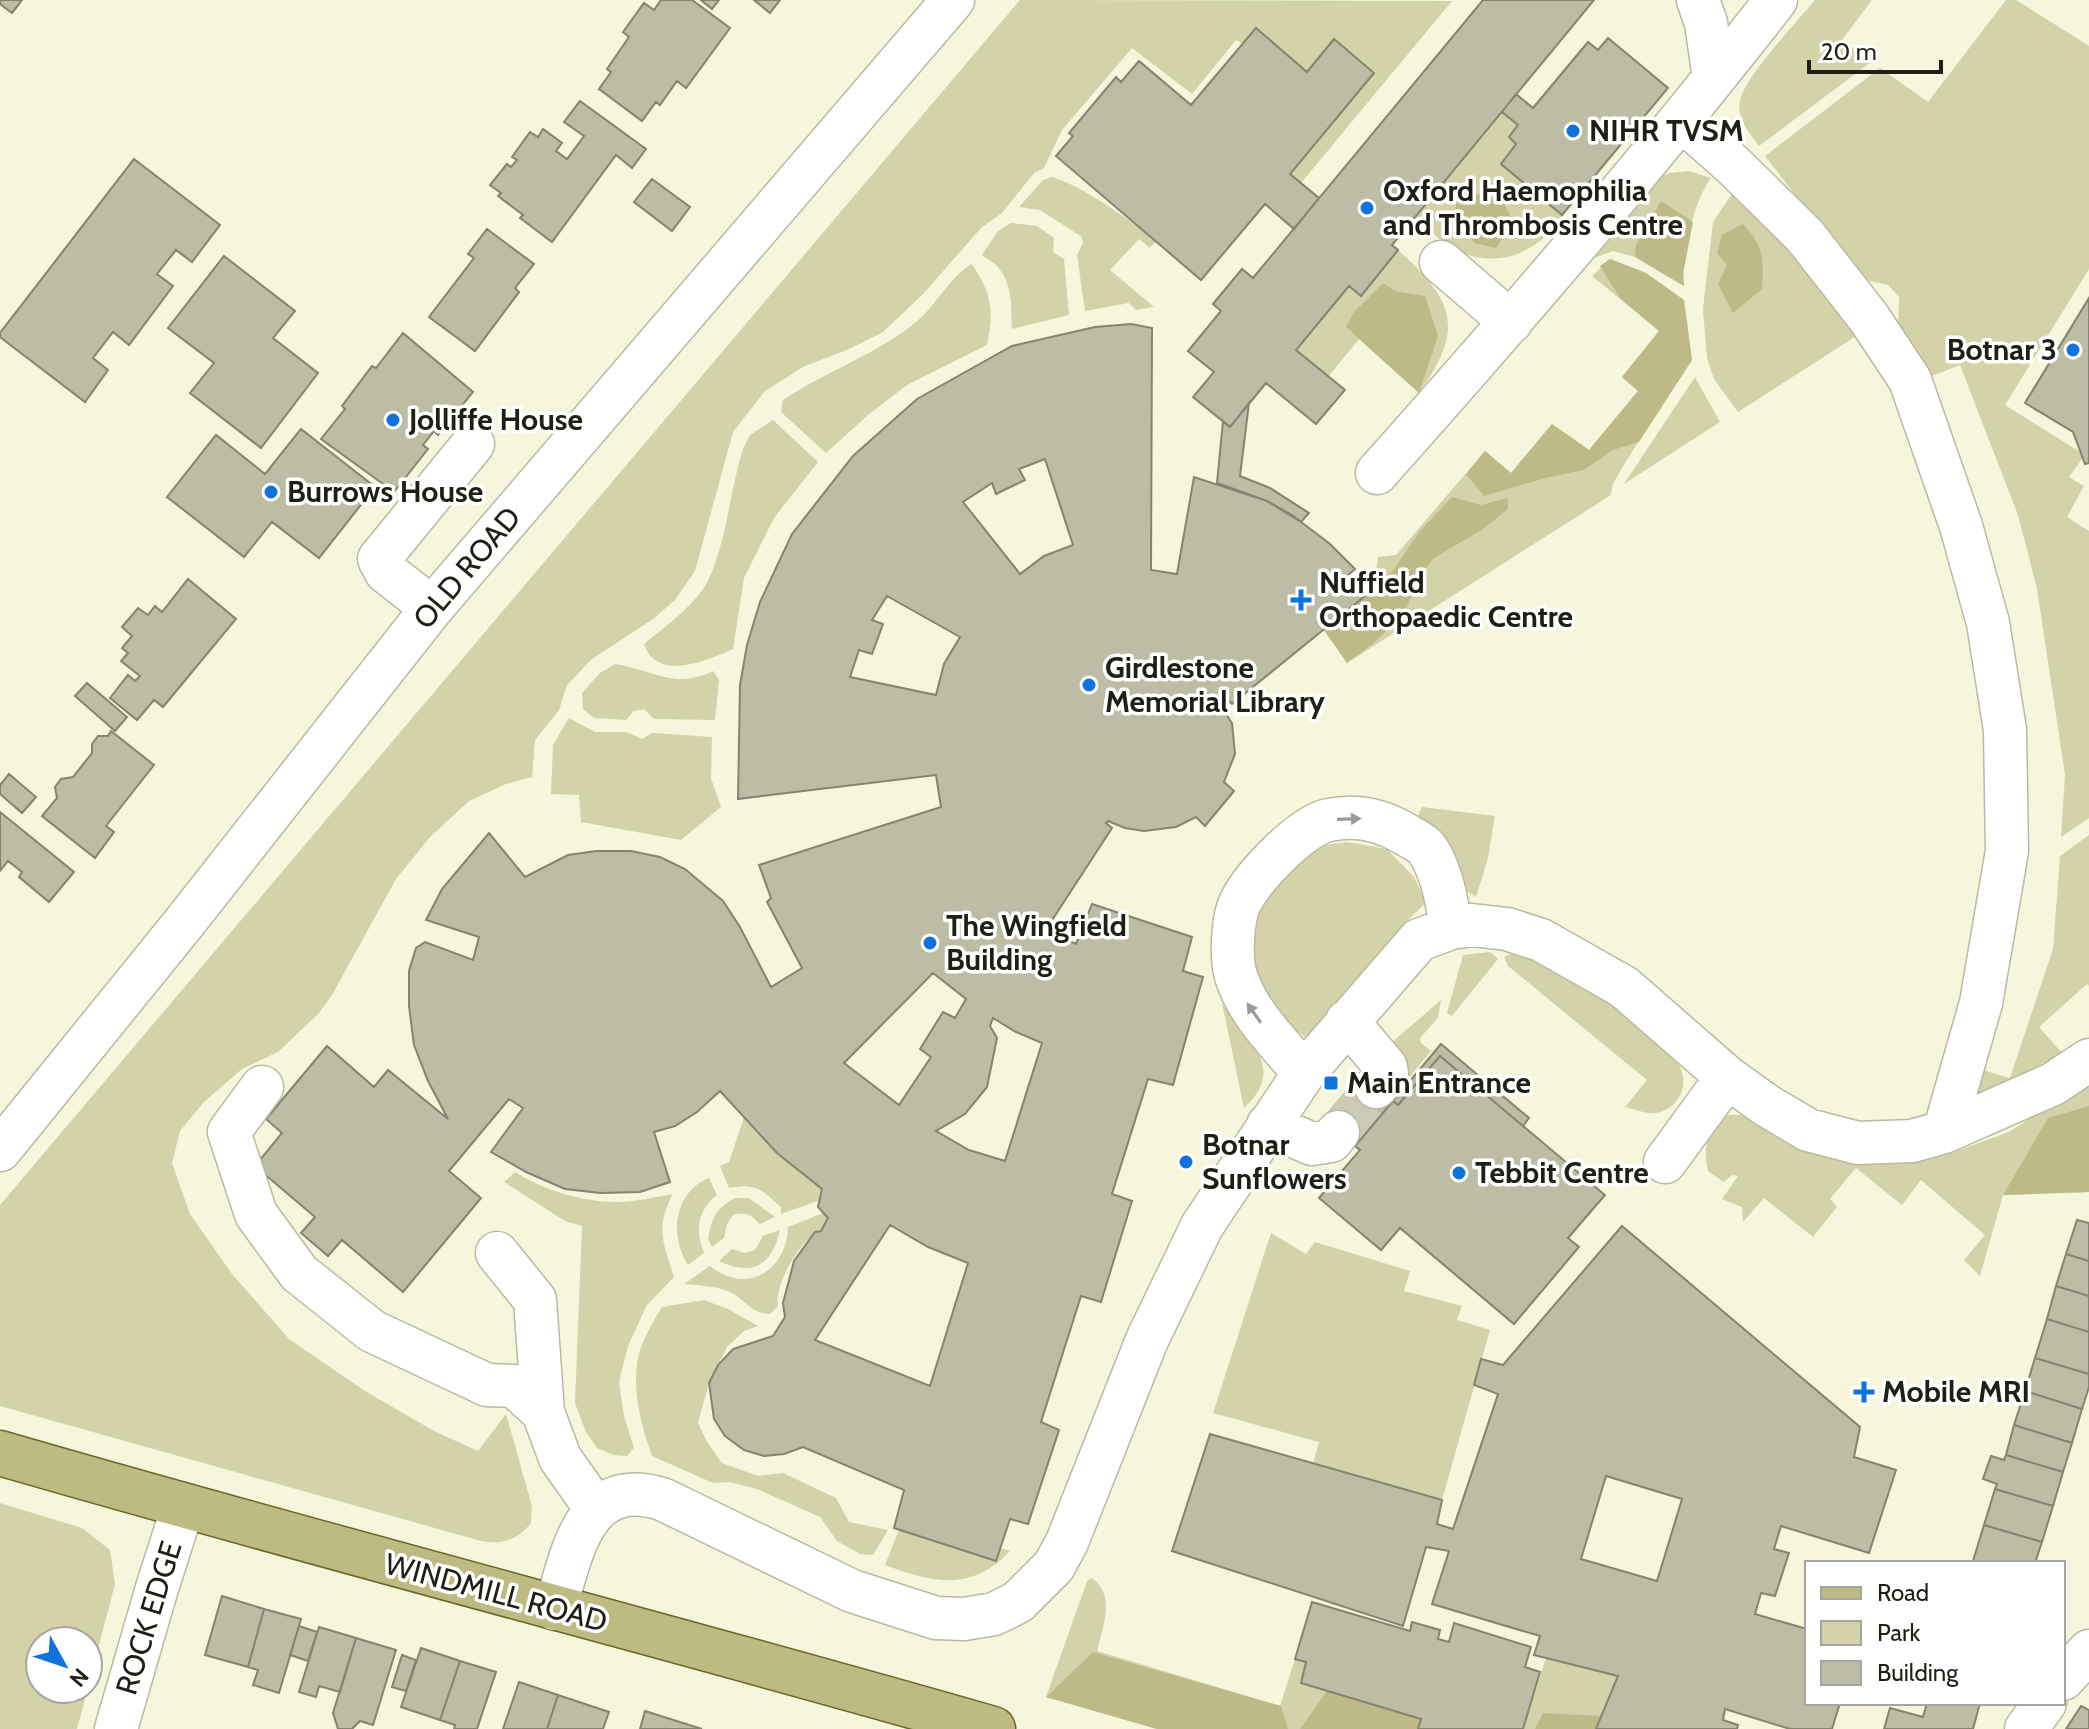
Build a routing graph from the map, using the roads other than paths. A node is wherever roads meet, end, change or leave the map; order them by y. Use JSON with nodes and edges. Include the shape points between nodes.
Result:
{"nodes":[{"id":1,"x":953,"y":0,"type":"edge"},
{"id":2,"x":1698,"y":0,"type":"edge"},
{"id":3,"x":1776,"y":0,"type":"edge"},
{"id":4,"x":1714,"y":78,"type":"junction"},
{"id":5,"x":1681,"y":119,"type":"junction"},
{"id":6,"x":1441,"y":262,"type":"dead end"},
{"id":7,"x":1511,"y":322,"type":"junction"},
{"id":8,"x":473,"y":444,"type":"dead end"},
{"id":9,"x":1377,"y":473,"type":"dead end"},
{"id":10,"x":432,"y":608,"type":"junction"},
{"id":11,"x":1451,"y":928,"type":"junction"},
{"id":12,"x":1347,"y":1021,"type":"junction"},
{"id":13,"x":2089,"y":1060,"type":"edge"},
{"id":14,"x":1304,"y":1073,"type":"junction"},
{"id":15,"x":1727,"y":1077,"type":"junction"},
{"id":16,"x":262,"y":1087,"type":"dead end"},
{"id":17,"x":1376,"y":1087,"type":"tunnel mouth"},
{"id":18,"x":1268,"y":1125,"type":"junction"},
{"id":19,"x":1338,"y":1132,"type":"tunnel mouth"},
{"id":20,"x":1944,"y":1132,"type":"junction"},
{"id":21,"x":0,"y":1150,"type":"edge"},
{"id":22,"x":1665,"y":1162,"type":"dead end"},
{"id":23,"x":497,"y":1253,"type":"dead end"},
{"id":24,"x":543,"y":1412,"type":"junction"},
{"id":25,"x":0,"y":1453,"type":"edge"},
{"id":26,"x":183,"y":1507,"type":"junction"},
{"id":27,"x":596,"y":1509,"type":"junction"},
{"id":28,"x":555,"y":1609,"type":"junction"},
{"id":29,"x":2089,"y":1651,"type":"edge"},
{"id":30,"x":2065,"y":1677,"type":"edge"},
{"id":31,"x":2044,"y":1705,"type":"edge"},
{"id":32,"x":116,"y":1729,"type":"edge"},
{"id":33,"x":993,"y":1729,"type":"edge"},
{"id":34,"x":2026,"y":1729,"type":"edge"}],
"edges":[{"from":1,"to":10,"type":"street","name":"OLD ROAD"},
{"from":2,"to":4,"type":"street"},
{"from":3,"to":4,"type":"street"},
{"from":4,"to":5,"type":"street"},
{"from":5,"to":7,"type":"street"},
{"from":5,"to":20,"type":"street","via":[[1805,236],[1910,380],[1988,623],[2005,730],[2007,851],[1981,1003]]},
{"from":6,"to":7,"type":"street"},
{"from":7,"to":9,"type":"street"},
{"from":8,"to":10,"type":"street","via":[[379,559],[386,572]]},
{"from":10,"to":21,"type":"street","name":"OLD ROAD"},
{"from":11,"to":12,"type":"street","via":[[1419,940]]},
{"from":14,"to":11,"type":"street","one_way":true,"via":[[1250,1010],[1235,976],[1232,940],[1240,903],[1294,840],[1327,820],[1372,818],[1397,829],[1428,849],[1446,893]]},
{"from":11,"to":15,"type":"street","via":[[1507,929],[1541,940],[1624,987]]},
{"from":12,"to":14,"type":"street"},
{"from":12,"to":17,"type":"street","via":[[1386,1067],[1387,1074]]},
{"from":13,"to":20,"type":"street","via":[[2053,1084]]},
{"from":14,"to":18,"type":"street"},
{"from":15,"to":20,"type":"street","via":[[1808,1130],[1858,1143],[1912,1141]]},
{"from":15,"to":22,"type":"street"},
{"from":16,"to":24,"type":"street","via":[[229,1132],[256,1214],[299,1273],[372,1331],[487,1385],[514,1386]]},
{"from":18,"to":19,"type":"street","via":[[1312,1144],[1331,1141]]},
{"from":18,"to":27,"type":"street","via":[[1181,1267],[1067,1542],[1054,1566],[1018,1602],[994,1614],[936,1618],[852,1591],[647,1494],[613,1499]]},
{"from":23,"to":24,"type":"street","via":[[535,1300]]},
{"from":24,"to":27,"type":"street","via":[[560,1458]]},
{"from":25,"to":26,"type":"main road","name":"WINDMILL ROAD"},
{"from":26,"to":28,"type":"main road","name":"WINDMILL ROAD"},
{"from":26,"to":32,"type":"street","name":"ROCK EDGE"},
{"from":27,"to":28,"type":"street","via":[[582,1525]]},
{"from":28,"to":33,"type":"main road","name":"WINDMILL ROAD"},
{"from":29,"to":30,"type":"street"},
{"from":31,"to":34,"type":"street"}]}
